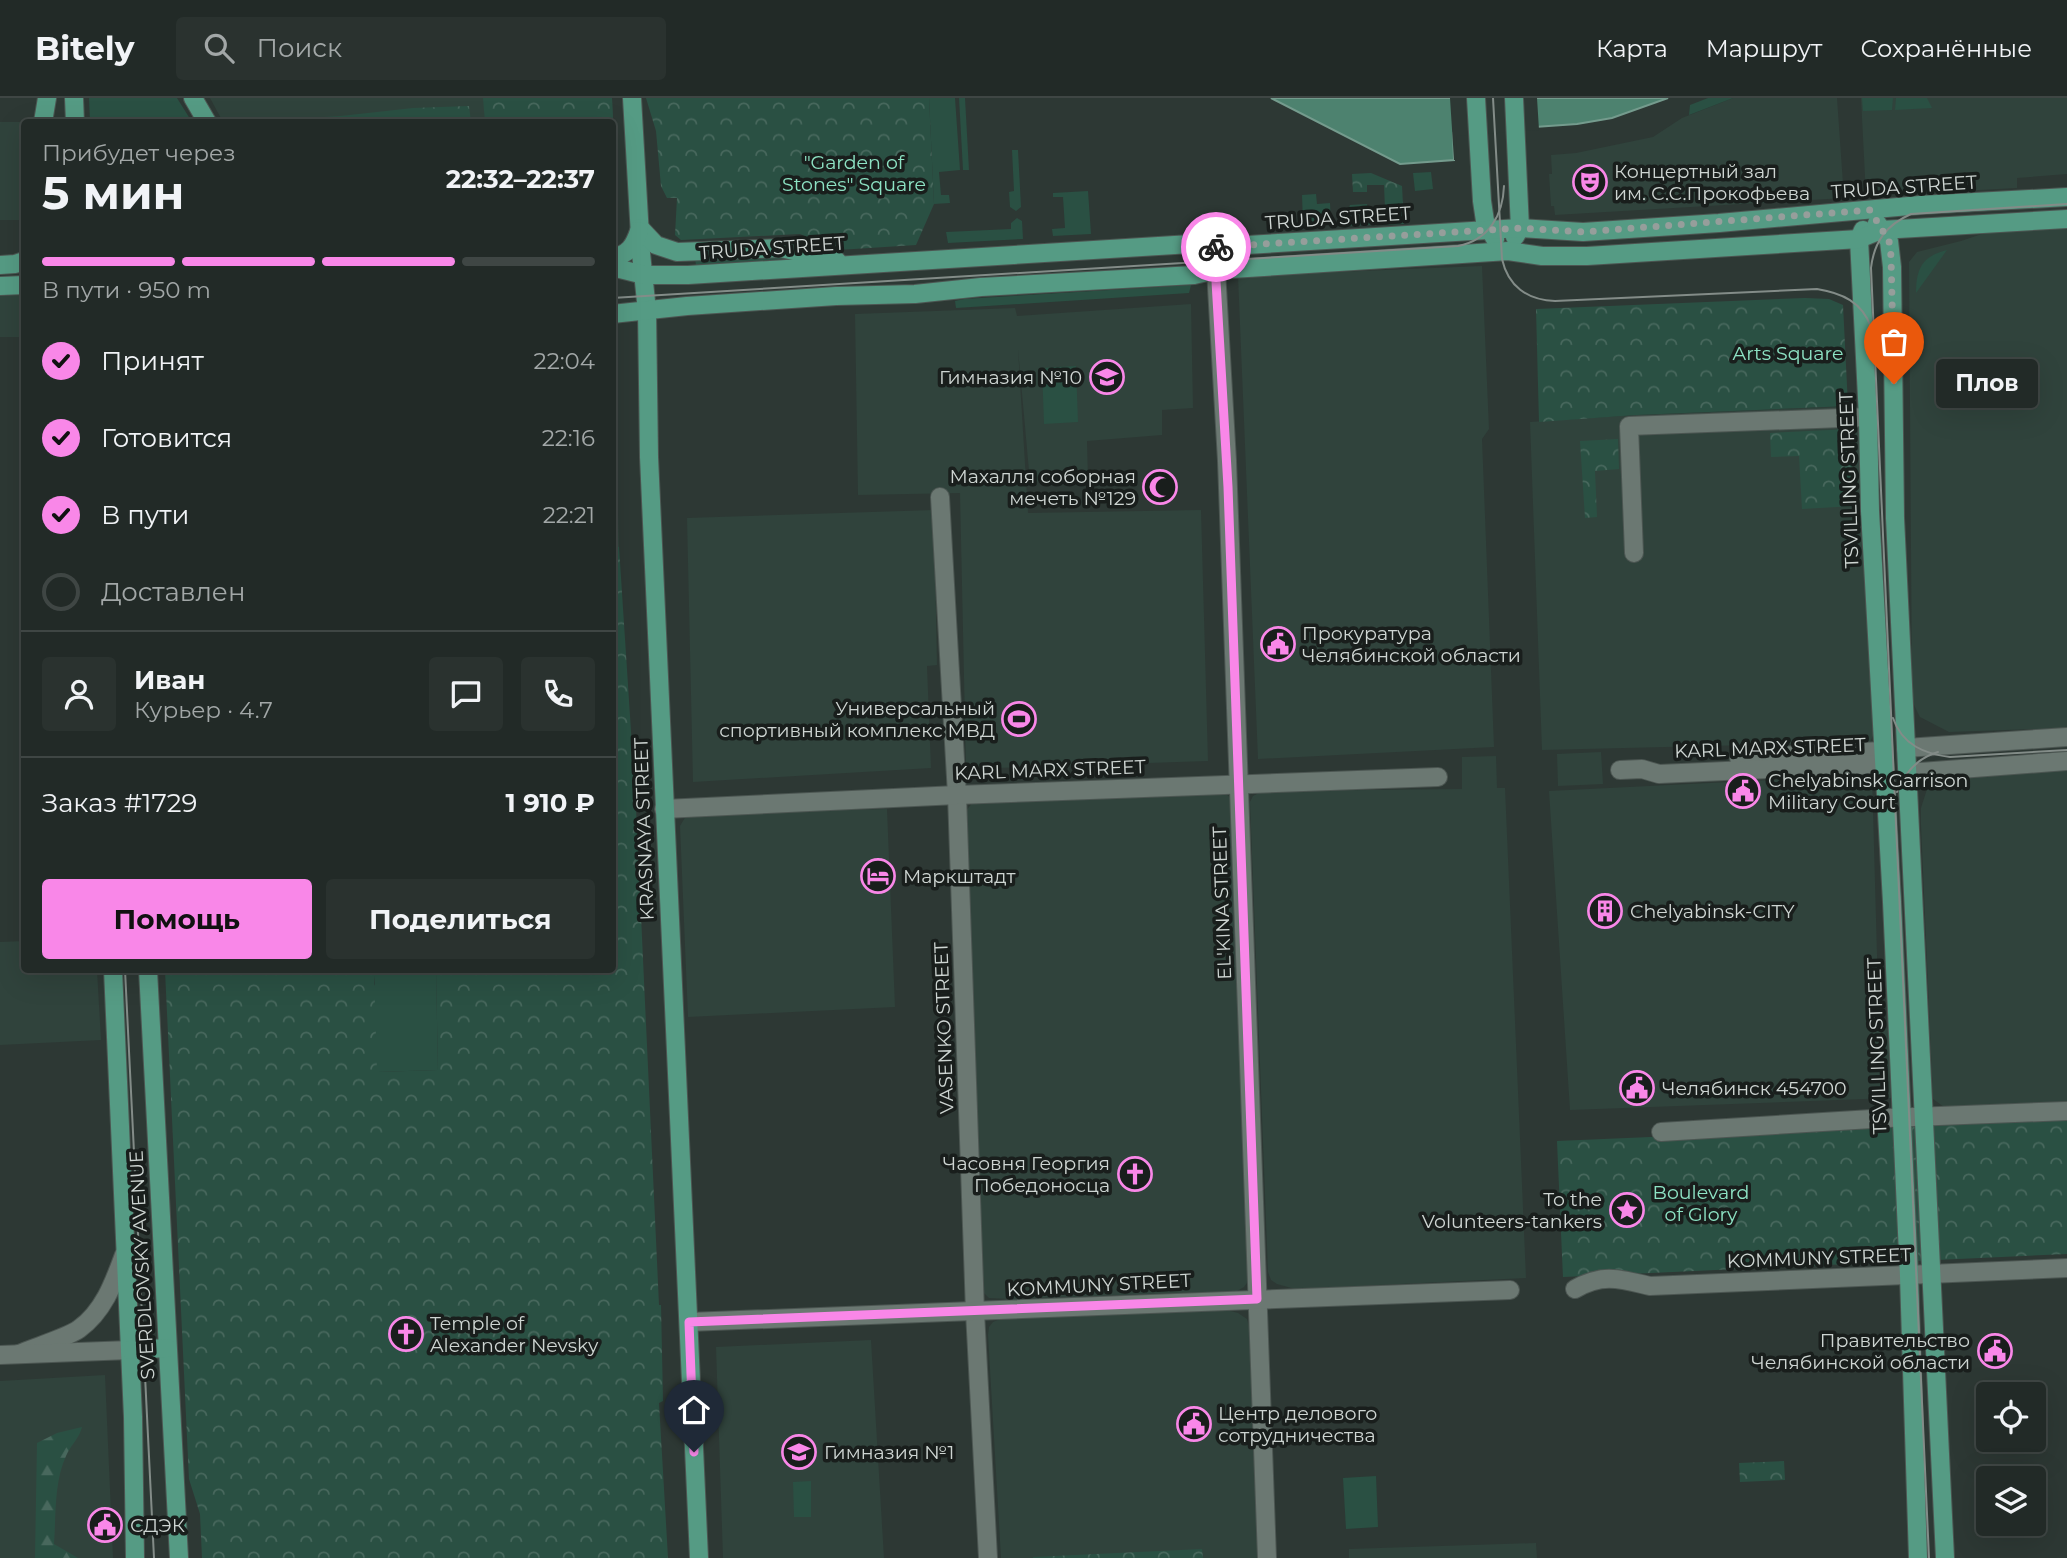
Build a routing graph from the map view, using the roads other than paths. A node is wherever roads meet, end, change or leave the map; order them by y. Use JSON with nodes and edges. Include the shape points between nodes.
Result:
{"nodes":[{"id":1,"x":47,"y":98,"type":"edge"},
{"id":2,"x":74,"y":98,"type":"edge"},
{"id":3,"x":193,"y":98,"type":"edge"},
{"id":4,"x":632,"y":98,"type":"edge"},
{"id":5,"x":1476,"y":98,"type":"edge"},
{"id":6,"x":1514,"y":98,"type":"edge"},
{"id":7,"x":44,"y":119,"type":"edge"},
{"id":8,"x":75,"y":119,"type":"edge"},
{"id":9,"x":205,"y":119,"type":"edge"},
{"id":10,"x":2067,"y":197,"type":"edge"},
{"id":11,"x":1870,"y":210,"type":"junction"},
{"id":12,"x":2067,"y":219,"type":"edge"},
{"id":13,"x":640,"y":228,"type":"junction"},
{"id":14,"x":1520,"y":228,"type":"junction"},
{"id":15,"x":1490,"y":229,"type":"junction"},
{"id":16,"x":1881,"y":230,"type":"junction"},
{"id":17,"x":1859,"y":239,"type":"junction"},
{"id":18,"x":1214,"y":247,"type":"junction"},
{"id":19,"x":1504,"y":251,"type":"junction"},
{"id":20,"x":616,"y":257,"type":"edge"},
{"id":21,"x":21,"y":262,"type":"edge"},
{"id":22,"x":850,"y":264,"type":"junction"},
{"id":23,"x":0,"y":265,"type":"edge"},
{"id":24,"x":616,"y":268,"type":"edge"},
{"id":25,"x":1216,"y":270,"type":"junction"},
{"id":26,"x":644,"y":275,"type":"junction"},
{"id":27,"x":21,"y":285,"type":"edge"},
{"id":28,"x":0,"y":286,"type":"edge"},
{"id":29,"x":647,"y":311,"type":"junction"},
{"id":30,"x":616,"y":314,"type":"edge"},
{"id":31,"x":1868,"y":417,"type":"junction"},
{"id":32,"x":940,"y":497,"type":"dead end"},
{"id":33,"x":1634,"y":553,"type":"dead end"},
{"id":34,"x":2067,"y":737,"type":"edge"},
{"id":35,"x":1906,"y":748,"type":"junction"},
{"id":36,"x":1883,"y":758,"type":"junction"},
{"id":37,"x":2067,"y":761,"type":"edge"},
{"id":38,"x":1620,"y":770,"type":"dead end"},
{"id":39,"x":1907,"y":773,"type":"junction"},
{"id":40,"x":1438,"y":777,"type":"dead end"},
{"id":41,"x":1239,"y":784,"type":"junction"},
{"id":42,"x":957,"y":794,"type":"junction"},
{"id":43,"x":664,"y":809,"type":"junction"},
{"id":44,"x":113,"y":973,"type":"edge"},
{"id":45,"x":148,"y":973,"type":"edge"},
{"id":46,"x":2067,"y":1111,"type":"edge"},
{"id":47,"x":1924,"y":1117,"type":"junction"},
{"id":48,"x":1901,"y":1118,"type":"junction"},
{"id":49,"x":1661,"y":1132,"type":"dead end"},
{"id":50,"x":124,"y":1255,"type":"junction"},
{"id":51,"x":2067,"y":1268,"type":"edge"},
{"id":52,"x":1932,"y":1275,"type":"junction"},
{"id":53,"x":1909,"y":1276,"type":"junction"},
{"id":54,"x":1574,"y":1289,"type":"dead end"},
{"id":55,"x":1510,"y":1290,"type":"dead end"},
{"id":56,"x":1257,"y":1299,"type":"junction"},
{"id":57,"x":975,"y":1312,"type":"junction"},
{"id":58,"x":689,"y":1322,"type":"junction"},
{"id":59,"x":167,"y":1348,"type":"junction"},
{"id":60,"x":130,"y":1350,"type":"junction"},
{"id":61,"x":19,"y":1354,"type":"junction"},
{"id":62,"x":0,"y":1355,"type":"edge"},
{"id":63,"x":135,"y":1558,"type":"edge"},
{"id":64,"x":179,"y":1558,"type":"edge"},
{"id":65,"x":699,"y":1558,"type":"edge"},
{"id":66,"x":988,"y":1558,"type":"edge"},
{"id":67,"x":1267,"y":1558,"type":"edge"},
{"id":68,"x":1918,"y":1558,"type":"edge"},
{"id":69,"x":1945,"y":1558,"type":"edge"}],
"edges":[{"from":1,"to":7,"type":"main road"},
{"from":2,"to":8,"type":"main road"},
{"from":3,"to":9,"type":"main road"},
{"from":4,"to":13,"type":"main road","name":"KRASNAYA STREET"},
{"from":5,"to":15,"type":"main road","via":[[1485,221]]},
{"from":6,"to":14,"type":"main road"},
{"from":10,"to":11,"type":"main road","name":"TRUDA STREET"},
{"from":11,"to":14,"type":"main road","name":"TRUDA STREET","via":[[1583,232]]},
{"from":11,"to":16,"type":"main road"},
{"from":11,"to":17,"type":"main road","name":"TSVILLING STREET"},
{"from":12,"to":16,"type":"main road"},
{"from":13,"to":20,"type":"main road","via":[[632,248]]},
{"from":13,"to":22,"type":"main road","via":[[656,245],[677,253],[781,248]]},
{"from":13,"to":26,"type":"main road","name":"KRASNAYA STREET"},
{"from":14,"to":15,"type":"main road","name":"TRUDA STREET"},
{"from":14,"to":19,"type":"main road"},
{"from":15,"to":18,"type":"main road","name":"TRUDA STREET"},
{"from":15,"to":19,"type":"main road"},
{"from":16,"to":17,"type":"main road"},
{"from":16,"to":35,"type":"main road","via":[[1889,241],[1892,267],[1895,518]]},
{"from":17,"to":19,"type":"main road","via":[[1587,256]]},
{"from":17,"to":31,"type":"main road","name":"TSVILLING STREET"},
{"from":18,"to":22,"type":"main road","name":"TRUDA STREET","via":[[1191,244]]},
{"from":18,"to":25,"type":"main road","name":"EL'KINA STREET"},
{"from":19,"to":25,"type":"main road"},
{"from":21,"to":23,"type":"main road"},
{"from":22,"to":26,"type":"main road","name":"TRUDA STREET"},
{"from":24,"to":26,"type":"main road","name":"TRUDA STREET"},
{"from":25,"to":29,"type":"main road"},
{"from":25,"to":41,"type":"street","name":"EL'KINA STREET"},
{"from":26,"to":29,"type":"main road","name":"KRASNAYA STREET"},
{"from":27,"to":28,"type":"main road"},
{"from":29,"to":30,"type":"main road"},
{"from":29,"to":43,"type":"main road","name":"KRASNAYA STREET"},
{"from":31,"to":33,"type":"street","via":[[1629,426]]},
{"from":31,"to":36,"type":"main road","name":"TSVILLING STREET"},
{"from":32,"to":42,"type":"street","name":"VASENKO STREET"},
{"from":34,"to":35,"type":"street","name":"KARL MARX STREET"},
{"from":35,"to":36,"type":"main road","name":"KARL MARX STREET"},
{"from":35,"to":39,"type":"main road"},
{"from":36,"to":38,"type":"street","name":"KARL MARX STREET","via":[[1659,774]]},
{"from":36,"to":39,"type":"main road","name":"KARL MARX STREET"},
{"from":36,"to":48,"type":"main road","name":"TSVILLING STREET"},
{"from":37,"to":39,"type":"street","name":"KARL MARX STREET"},
{"from":39,"to":47,"type":"main road"},
{"from":40,"to":41,"type":"street","name":"KARL MARX STREET"},
{"from":41,"to":42,"type":"street","name":"KARL MARX STREET"},
{"from":41,"to":56,"type":"street","name":"EL'KINA STREET"},
{"from":42,"to":43,"type":"street","name":"KARL MARX STREET"},
{"from":42,"to":57,"type":"street","name":"VASENKO STREET"},
{"from":43,"to":58,"type":"main road","name":"KRASNAYA STREET"},
{"from":44,"to":50,"type":"main road","name":"SVERDLOVSKY AVENUE"},
{"from":45,"to":59,"type":"main road","name":"SVERDLOVSKY AVENUE"},
{"from":46,"to":47,"type":"street"},
{"from":47,"to":48,"type":"street"},
{"from":47,"to":52,"type":"main road"},
{"from":48,"to":49,"type":"street"},
{"from":48,"to":53,"type":"main road","name":"TSVILLING STREET"},
{"from":50,"to":60,"type":"main road","name":"SVERDLOVSKY AVENUE"},
{"from":50,"to":61,"type":"street","via":[[111,1289],[88,1321],[78,1330]]},
{"from":51,"to":52,"type":"street","name":"KOMMUNY STREET"},
{"from":52,"to":53,"type":"street","name":"KOMMUNY STREET"},
{"from":52,"to":69,"type":"main road"},
{"from":53,"to":54,"type":"street","name":"KOMMUNY STREET","via":[[1650,1286],[1619,1279],[1591,1280]]},
{"from":53,"to":68,"type":"main road","name":"TSVILLING STREET"},
{"from":55,"to":56,"type":"street","name":"KOMMUNY STREET"},
{"from":56,"to":57,"type":"street","name":"KOMMUNY STREET"},
{"from":56,"to":67,"type":"street","name":"EL'KINA STREET"},
{"from":57,"to":58,"type":"street","name":"KOMMUNY STREET"},
{"from":57,"to":66,"type":"street","name":"VASENKO STREET"},
{"from":58,"to":65,"type":"main road","name":"KRASNAYA STREET"},
{"from":59,"to":60,"type":"main road"},
{"from":59,"to":64,"type":"main road","name":"SVERDLOVSKY AVENUE"},
{"from":60,"to":61,"type":"street"},
{"from":60,"to":63,"type":"main road","name":"SVERDLOVSKY AVENUE"},
{"from":61,"to":62,"type":"street"}]}
